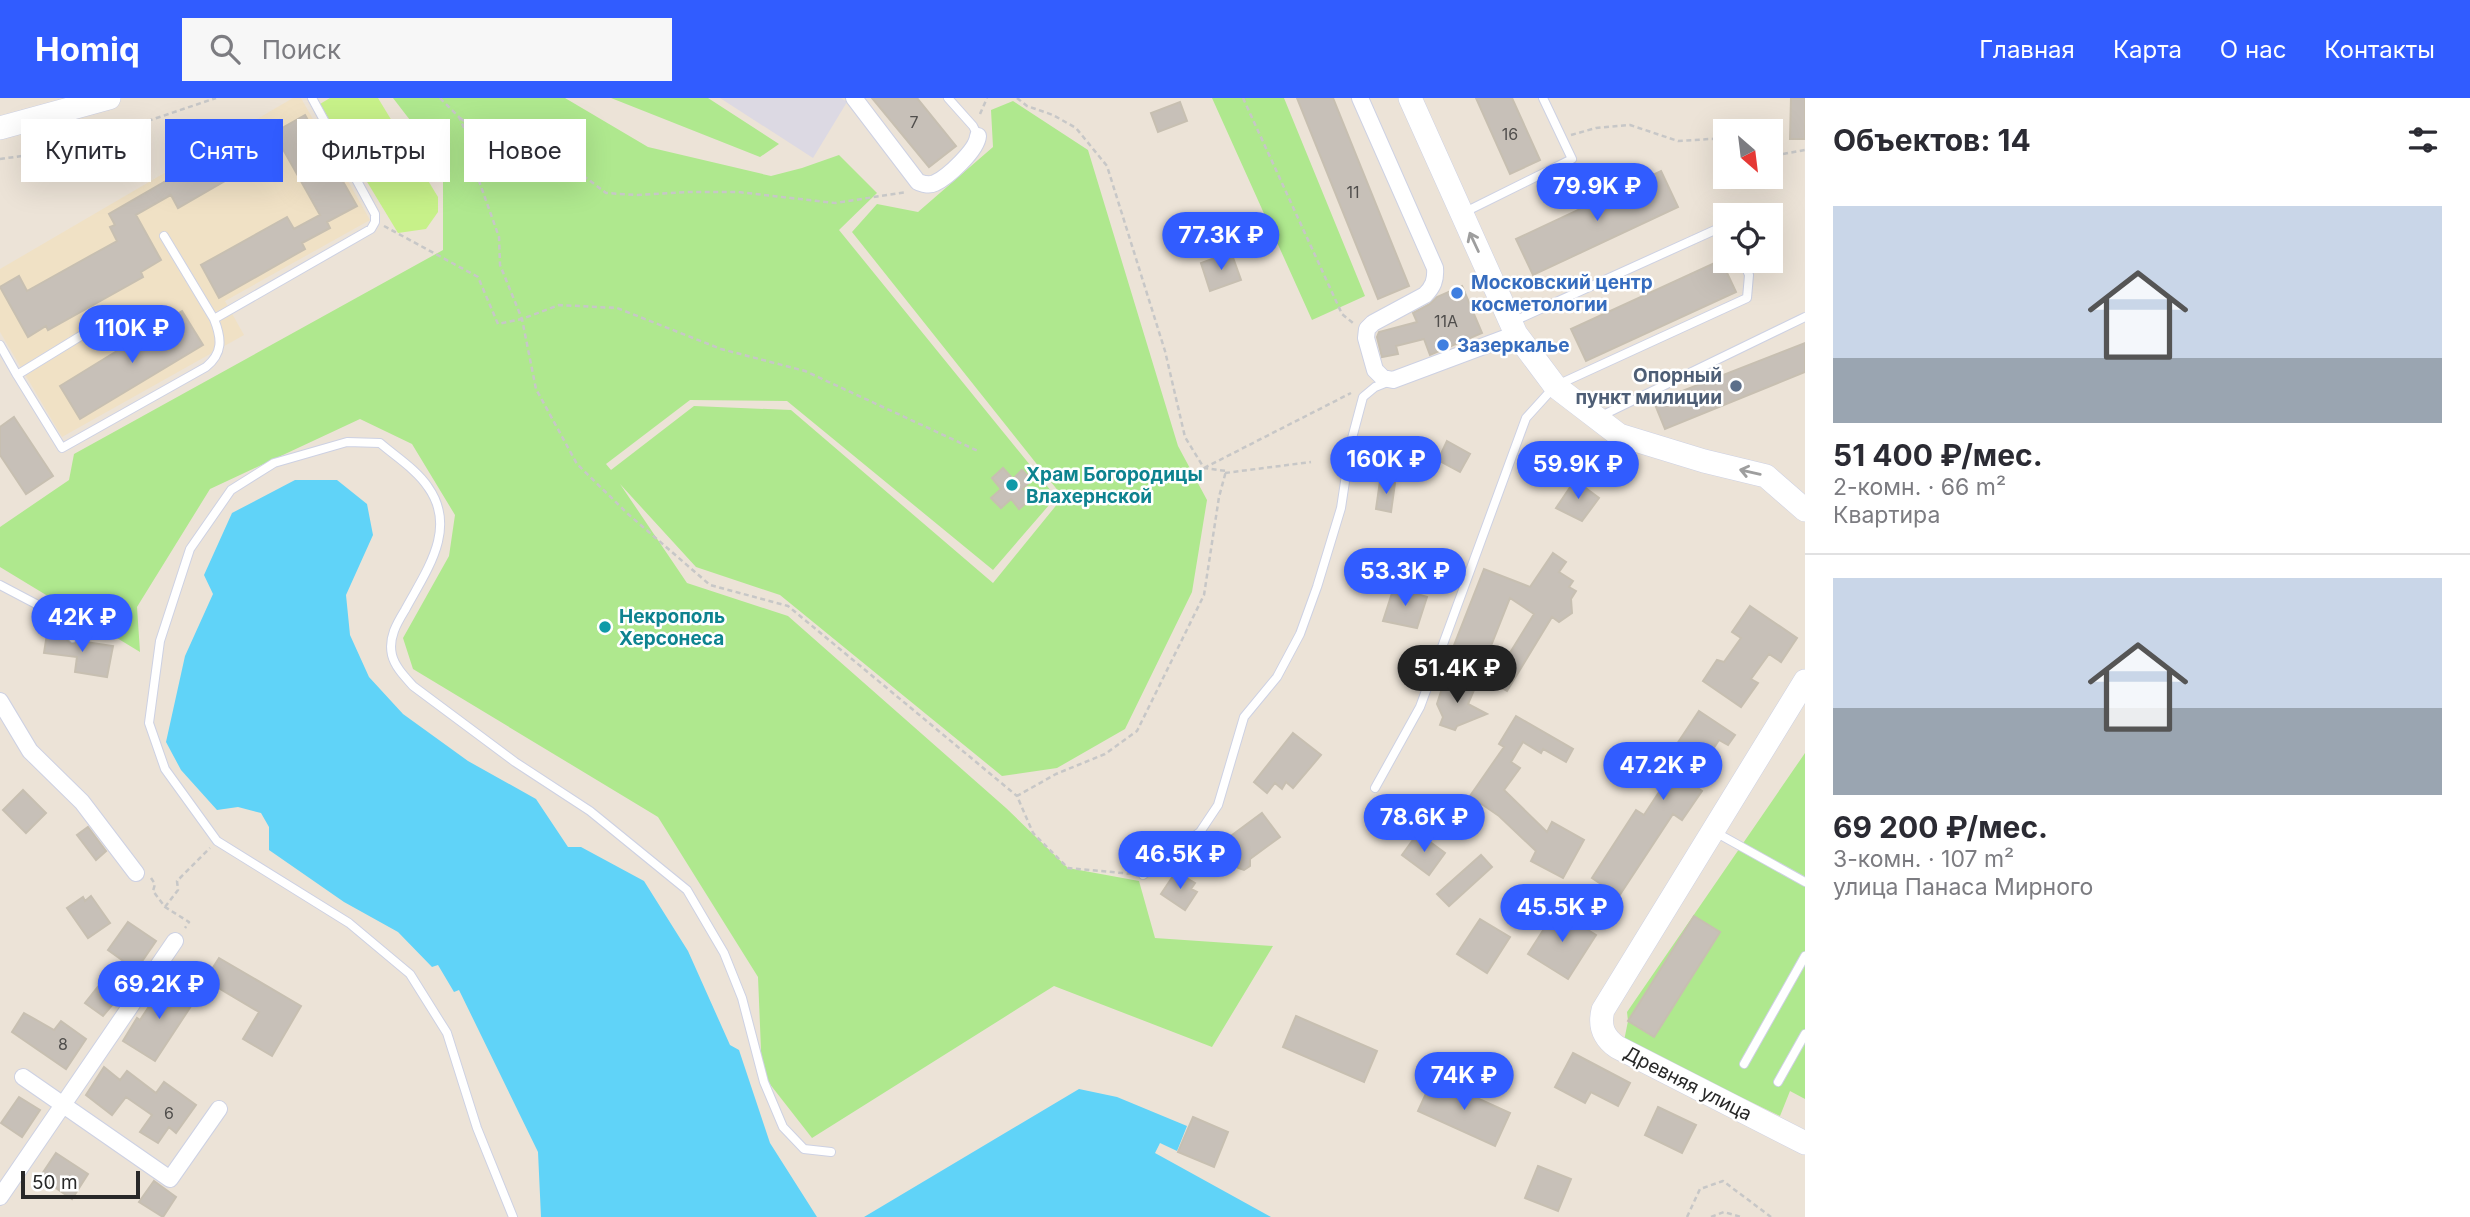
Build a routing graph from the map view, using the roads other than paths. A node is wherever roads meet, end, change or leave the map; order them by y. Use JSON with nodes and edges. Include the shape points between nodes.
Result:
{"nodes":[{"id":1,"x":109,"y":98,"type":"edge"},
{"id":2,"x":312,"y":98,"type":"edge"},
{"id":3,"x":854,"y":98,"type":"edge"},
{"id":4,"x":948,"y":98,"type":"edge"},
{"id":5,"x":1360,"y":98,"type":"edge"},
{"id":6,"x":1410,"y":98,"type":"edge"},
{"id":7,"x":1543,"y":98,"type":"edge"},
{"id":8,"x":0,"y":128,"type":"edge"},
{"id":9,"x":976,"y":131,"type":"joint"},
{"id":10,"x":1461,"y":214,"type":"junction"},
{"id":11,"x":1713,"y":231,"type":"edge"},
{"id":12,"x":164,"y":236,"type":"dead end"},
{"id":13,"x":1748,"y":273,"type":"edge"},
{"id":14,"x":1805,"y":317,"type":"edge"},
{"id":15,"x":214,"y":319,"type":"junction"},
{"id":16,"x":1514,"y":328,"type":"junction"},
{"id":17,"x":92,"y":330,"type":"dead end"},
{"id":18,"x":0,"y":345,"type":"edge"},
{"id":19,"x":17,"y":375,"type":"junction"},
{"id":20,"x":1392,"y":380,"type":"junction"},
{"id":21,"x":1555,"y":386,"type":"junction"},
{"id":22,"x":1596,"y":418,"type":"junction"},
{"id":23,"x":1805,"y":510,"type":"edge"},
{"id":24,"x":0,"y":585,"type":"edge"},
{"id":25,"x":73,"y":638,"type":"dead end"},
{"id":26,"x":1805,"y":681,"type":"edge"},
{"id":27,"x":0,"y":701,"type":"edge"},
{"id":28,"x":1376,"y":788,"type":"dead end"},
{"id":29,"x":1713,"y":831,"type":"junction"},
{"id":30,"x":136,"y":873,"type":"road end"},
{"id":31,"x":1143,"y":875,"type":"road end"},
{"id":32,"x":1805,"y":882,"type":"edge"},
{"id":33,"x":174,"y":941,"type":"road end"},
{"id":34,"x":1805,"y":956,"type":"edge"},
{"id":35,"x":1805,"y":1034,"type":"edge"},
{"id":36,"x":1744,"y":1064,"type":"dead end"},
{"id":37,"x":23,"y":1077,"type":"dead end"},
{"id":38,"x":1778,"y":1082,"type":"dead end"},
{"id":39,"x":62,"y":1105,"type":"junction"},
{"id":40,"x":219,"y":1109,"type":"dead end"},
{"id":41,"x":1801,"y":1136,"type":"edge"},
{"id":42,"x":831,"y":1152,"type":"dead end"},
{"id":43,"x":0,"y":1197,"type":"edge"},
{"id":44,"x":513,"y":1217,"type":"edge"}],
"edges":[{"from":1,"to":8,"type":"main road"},
{"from":2,"to":15,"type":"lane","via":[[375,214],[375,222],[371,229]]},
{"from":3,"to":9,"type":"street","via":[[918,182],[927,185],[937,183],[973,150]]},
{"from":4,"to":9,"type":"lane"},
{"from":5,"to":20,"type":"street","via":[[1435,268],[1425,295],[1373,323],[1366,333],[1375,370]]},
{"from":6,"to":10,"type":"main road"},
{"from":7,"to":10,"type":"lane","via":[[1572,159]]},
{"from":16,"to":10,"type":"main road","one_way":true},
{"from":11,"to":16,"type":"lane"},
{"from":12,"to":15,"type":"lane"},
{"from":13,"to":21,"type":"lane","via":[[1747,298]]},
{"from":14,"to":22,"type":"lane"},
{"from":15,"to":19,"type":"lane","via":[[221,344],[206,367],[62,448]]},
{"from":16,"to":20,"type":"street"},
{"from":16,"to":21,"type":"main road"},
{"from":17,"to":19,"type":"lane"},
{"from":18,"to":19,"type":"lane"},
{"from":20,"to":31,"type":"lane","via":[[1363,397],[1341,508],[1317,587],[1300,634],[1277,677],[1244,717],[1218,805],[1200,832]]},
{"from":21,"to":22,"type":"main road"},
{"from":21,"to":28,"type":"lane","via":[[1526,418],[1420,706]]},
{"from":23,"to":22,"type":"main road","one_way":true,"via":[[1766,475],[1619,435]]},
{"from":24,"to":25,"type":"lane","via":[[57,615]]},
{"from":26,"to":29,"type":"main road","name":"Древняя улица"},
{"from":27,"to":30,"type":"street","via":[[30,751],[82,802]]},
{"from":29,"to":32,"type":"lane"},
{"from":29,"to":41,"type":"main road","name":"Древняя улица","via":[[1603,1010],[1603,1032],[1617,1047]]},
{"from":33,"to":39,"type":"street"},
{"from":34,"to":36,"type":"lane"},
{"from":35,"to":38,"type":"lane"},
{"from":37,"to":39,"type":"street"},
{"from":39,"to":40,"type":"street","via":[[170,1179]]},
{"from":39,"to":43,"type":"street"},
{"from":42,"to":44,"type":"lane","via":[[804,1149],[783,1127],[764,1083],[742,998],[724,953],[687,890],[590,811],[505,754],[413,686],[401,672],[392,654],[393,631],[436,553],[440,509],[428,485],[380,443],[346,442],[274,463],[231,490],[190,549],[160,641],[149,723],[165,769],[217,841],[349,923],[410,974],[447,1034],[477,1128]]}]}
